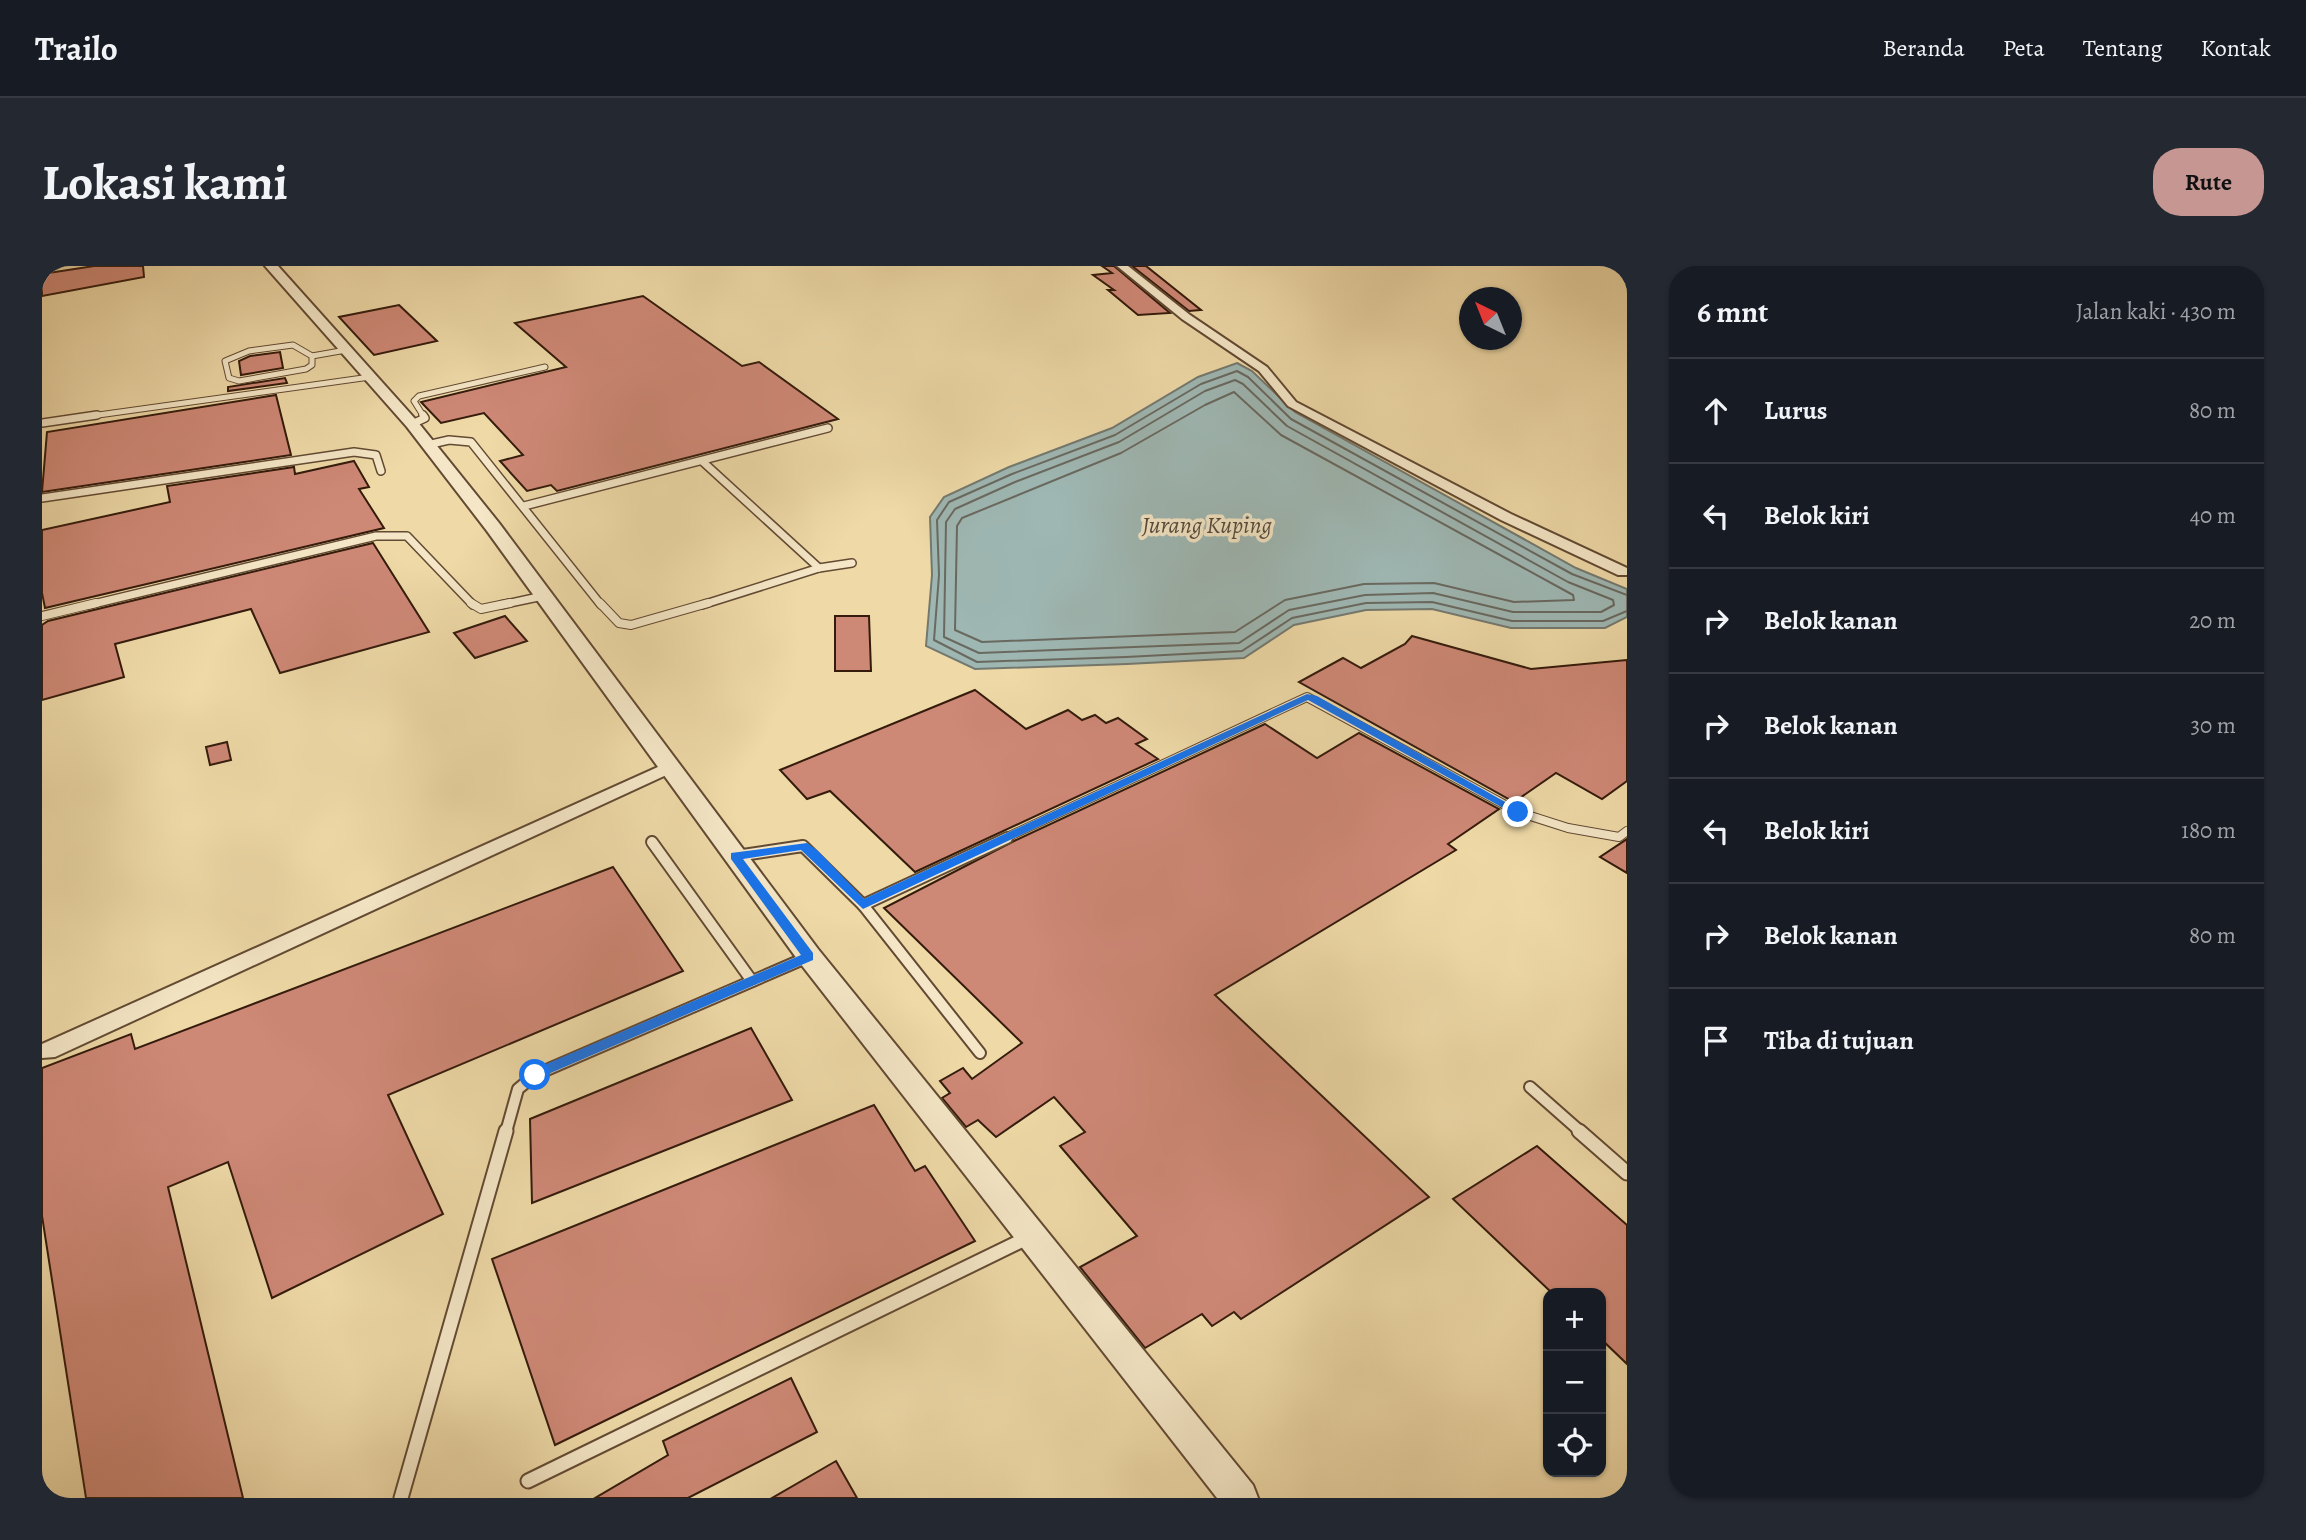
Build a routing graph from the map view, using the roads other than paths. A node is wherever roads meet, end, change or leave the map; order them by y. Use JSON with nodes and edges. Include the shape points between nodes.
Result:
{"nodes":[{"id":1,"x":57,"y":266,"type":"edge"},
{"id":2,"x":271,"y":266,"type":"edge"},
{"id":3,"x":1122,"y":266,"type":"edge"},
{"id":4,"x":42,"y":268,"type":"edge"},
{"id":5,"x":346,"y":350,"type":"junction"},
{"id":6,"x":313,"y":356,"type":"junction"},
{"id":7,"x":545,"y":367,"type":"dead end"},
{"id":8,"x":370,"y":377,"type":"junction"},
{"id":9,"x":42,"y":423,"type":"edge"},
{"id":10,"x":412,"y":425,"type":"junction"},
{"id":11,"x":828,"y":428,"type":"dead end"},
{"id":12,"x":428,"y":445,"type":"junction"},
{"id":13,"x":702,"y":461,"type":"junction"},
{"id":14,"x":381,"y":471,"type":"dead end"},
{"id":15,"x":42,"y":498,"type":"edge"},
{"id":16,"x":524,"y":506,"type":"junction"},
{"id":17,"x":852,"y":563,"type":"dead end"},
{"id":18,"x":819,"y":568,"type":"junction"},
{"id":19,"x":1623,"y":572,"type":"dead end"},
{"id":20,"x":543,"y":596,"type":"junction"},
{"id":21,"x":42,"y":616,"type":"edge"},
{"id":22,"x":669,"y":767,"type":"junction"},
{"id":23,"x":1627,"y":831,"type":"edge"},
{"id":24,"x":652,"y":842,"type":"dead end"},
{"id":25,"x":735,"y":856,"type":"junction"},
{"id":26,"x":863,"y":905,"type":"junction"},
{"id":27,"x":809,"y":956,"type":"junction"},
{"id":28,"x":752,"y":981,"type":"junction"},
{"id":29,"x":47,"y":1051,"type":"dead end"},
{"id":30,"x":980,"y":1053,"type":"dead end"},
{"id":31,"x":1530,"y":1087,"type":"dead end"},
{"id":32,"x":1627,"y":1173,"type":"edge"},
{"id":33,"x":1030,"y":1237,"type":"junction"},
{"id":34,"x":528,"y":1481,"type":"dead end"},
{"id":35,"x":401,"y":1498,"type":"edge"},
{"id":36,"x":1240,"y":1498,"type":"edge"}],
"edges":[{"from":1,"to":4,"type":"lane"},
{"from":2,"to":5,"type":"street"},
{"from":3,"to":19,"type":"street","via":[[1263,369],[1292,404]]},
{"from":5,"to":6,"type":"lane"},
{"from":5,"to":8,"type":"street"},
{"from":6,"to":6,"type":"lane","via":[[306,369],[239,381],[229,378],[225,360],[249,351],[293,345]]},
{"from":7,"to":10,"type":"lane","via":[[419,396],[414,401],[425,418]]},
{"from":8,"to":9,"type":"lane"},
{"from":8,"to":10,"type":"street"},
{"from":10,"to":12,"type":"street"},
{"from":11,"to":13,"type":"lane"},
{"from":12,"to":16,"type":"lane","via":[[449,440],[471,442]]},
{"from":12,"to":20,"type":"street"},
{"from":13,"to":16,"type":"lane"},
{"from":13,"to":18,"type":"lane"},
{"from":14,"to":15,"type":"lane","via":[[376,455],[354,452]]},
{"from":16,"to":18,"type":"lane","via":[[619,623],[647,622]]},
{"from":17,"to":18,"type":"lane"},
{"from":20,"to":21,"type":"lane","via":[[481,609],[407,537],[376,536]]},
{"from":20,"to":22,"type":"street"},
{"from":22,"to":25,"type":"street"},
{"from":22,"to":29,"type":"street"},
{"from":23,"to":26,"type":"lane","via":[[1619,836],[1581,832],[1518,812],[1307,697]]},
{"from":24,"to":28,"type":"lane"},
{"from":25,"to":26,"type":"lane","via":[[803,846]]},
{"from":25,"to":27,"type":"street"},
{"from":26,"to":30,"type":"lane"},
{"from":27,"to":28,"type":"lane"},
{"from":27,"to":33,"type":"street"},
{"from":28,"to":35,"type":"lane","via":[[535,1075],[518,1089]]},
{"from":31,"to":32,"type":"lane"},
{"from":33,"to":34,"type":"lane"},
{"from":33,"to":36,"type":"street"}]}
